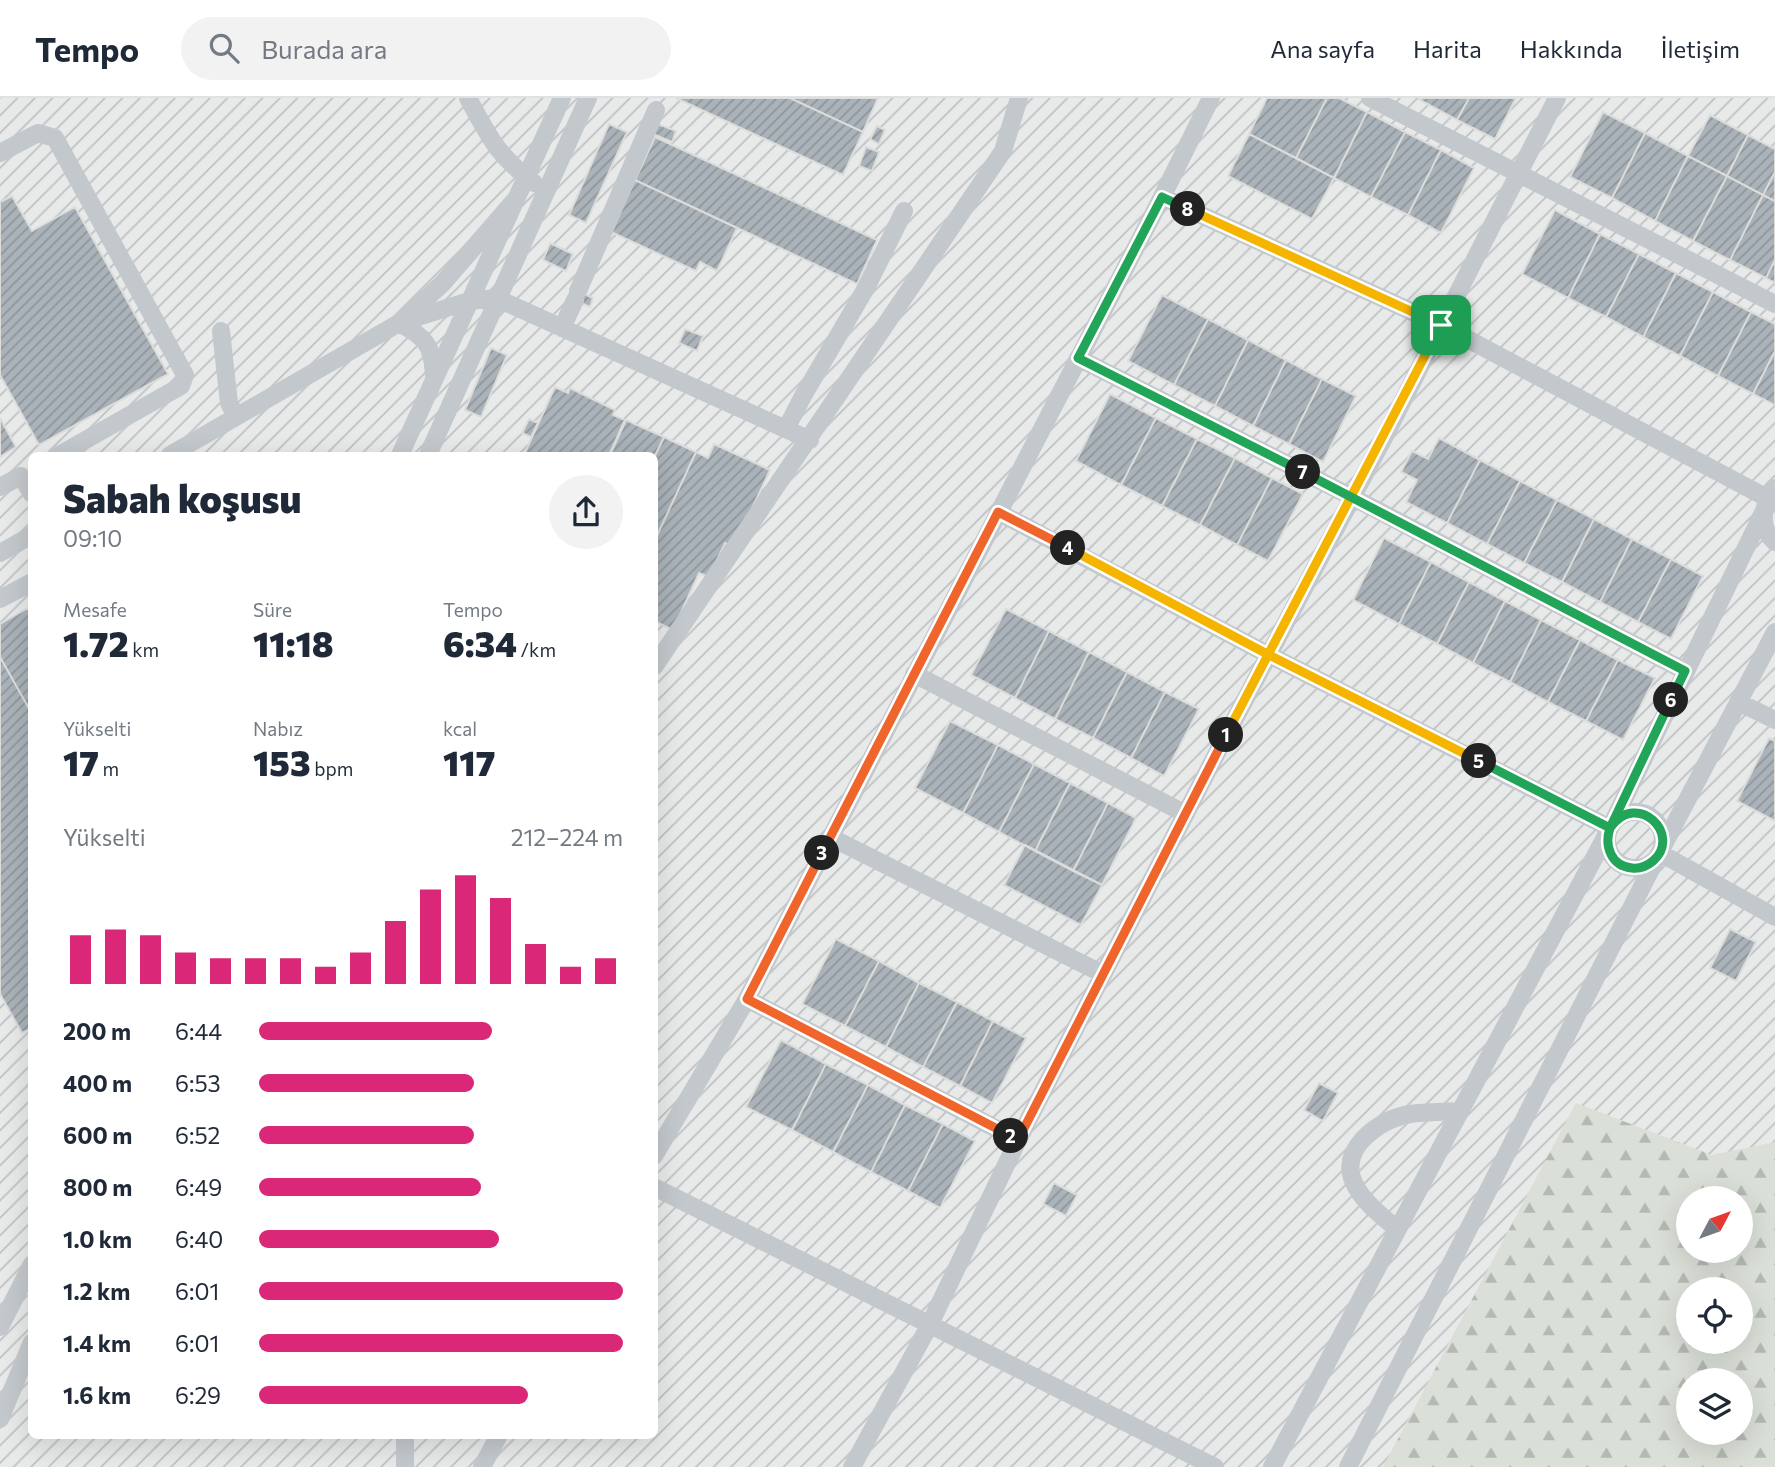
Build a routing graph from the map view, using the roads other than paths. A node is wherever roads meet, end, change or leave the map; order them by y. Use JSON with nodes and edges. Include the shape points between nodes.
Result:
{"nodes":[{"id":1,"x":468,"y":98,"type":"edge"},
{"id":2,"x":562,"y":98,"type":"edge"},
{"id":3,"x":588,"y":98,"type":"edge"},
{"id":4,"x":1019,"y":98,"type":"edge"},
{"id":5,"x":1211,"y":98,"type":"edge"},
{"id":6,"x":1370,"y":98,"type":"edge"},
{"id":7,"x":1556,"y":98,"type":"edge"},
{"id":8,"x":656,"y":110,"type":"dead end"},
{"id":9,"x":0,"y":153,"type":"edge"},
{"id":10,"x":1519,"y":172,"type":"junction"},
{"id":11,"x":526,"y":177,"type":"junction"},
{"id":12,"x":545,"y":191,"type":"junction"},
{"id":13,"x":1162,"y":197,"type":"junction"},
{"id":14,"x":515,"y":200,"type":"junction"},
{"id":15,"x":904,"y":211,"type":"dead end"},
{"id":16,"x":496,"y":298,"type":"junction"},
{"id":17,"x":469,"y":301,"type":"junction"},
{"id":18,"x":1775,"y":304,"type":"edge"},
{"id":19,"x":399,"y":323,"type":"junction"},
{"id":20,"x":1441,"y":325,"type":"junction"},
{"id":21,"x":562,"y":328,"type":"junction"},
{"id":22,"x":221,"y":331,"type":"dead end"},
{"id":23,"x":1078,"y":358,"type":"junction"},
{"id":24,"x":434,"y":381,"type":"junction"},
{"id":25,"x":236,"y":417,"type":"junction"},
{"id":26,"x":786,"y":429,"type":"junction"},
{"id":27,"x":810,"y":440,"type":"junction"},
{"id":28,"x":64,"y":452,"type":"edge"},
{"id":29,"x":175,"y":452,"type":"edge"},
{"id":30,"x":401,"y":452,"type":"edge"},
{"id":31,"x":429,"y":452,"type":"edge"},
{"id":32,"x":26,"y":473,"type":"edge"},
{"id":33,"x":0,"y":487,"type":"edge"},
{"id":34,"x":1773,"y":493,"type":"edge"},
{"id":35,"x":1352,"y":497,"type":"junction"},
{"id":36,"x":998,"y":512,"type":"junction"},
{"id":37,"x":28,"y":537,"type":"edge"},
{"id":38,"x":1775,"y":542,"type":"edge"},
{"id":39,"x":0,"y":553,"type":"edge"},
{"id":40,"x":28,"y":584,"type":"edge"},
{"id":41,"x":2,"y":594,"type":"edge"},
{"id":42,"x":1775,"y":632,"type":"edge"},
{"id":43,"x":661,"y":645,"type":"edge"},
{"id":44,"x":1269,"y":655,"type":"junction"},
{"id":45,"x":1685,"y":671,"type":"junction"},
{"id":46,"x":914,"y":674,"type":"junction"},
{"id":47,"x":1738,"y":702,"type":"junction"},
{"id":48,"x":1775,"y":720,"type":"edge"},
{"id":49,"x":1186,"y":814,"type":"junction"},
{"id":50,"x":1610,"y":828,"type":"junction"},
{"id":51,"x":830,"y":837,"type":"junction"},
{"id":52,"x":1660,"y":853,"type":"junction"},
{"id":53,"x":1775,"y":917,"type":"edge"},
{"id":54,"x":1103,"y":974,"type":"junction"},
{"id":55,"x":747,"y":999,"type":"junction"},
{"id":56,"x":1459,"y":1111,"type":"junction"},
{"id":57,"x":1018,"y":1140,"type":"junction"},
{"id":58,"x":658,"y":1149,"type":"edge"},
{"id":59,"x":658,"y":1190,"type":"edge"},
{"id":60,"x":1397,"y":1229,"type":"junction"},
{"id":61,"x":28,"y":1272,"type":"edge"},
{"id":62,"x":929,"y":1326,"type":"junction"},
{"id":63,"x":0,"y":1327,"type":"edge"},
{"id":64,"x":28,"y":1352,"type":"edge"},
{"id":65,"x":0,"y":1419,"type":"edge"},
{"id":66,"x":405,"y":1439,"type":"edge"},
{"id":67,"x":497,"y":1439,"type":"edge"},
{"id":68,"x":405,"y":1467,"type":"edge"},
{"id":69,"x":482,"y":1467,"type":"edge"},
{"id":70,"x":852,"y":1467,"type":"edge"},
{"id":71,"x":1215,"y":1467,"type":"edge"},
{"id":72,"x":1272,"y":1467,"type":"edge"},
{"id":73,"x":1348,"y":1467,"type":"edge"}],
"edges":[{"from":1,"to":11,"type":"street","via":[[494,145]]},
{"from":2,"to":11,"type":"street"},
{"from":3,"to":12,"type":"street"},
{"from":4,"to":27,"type":"street","via":[[1003,151]]},
{"from":5,"to":13,"type":"street"},
{"from":6,"to":10,"type":"street"},
{"from":7,"to":10,"type":"street"},
{"from":8,"to":21,"type":"street"},
{"from":9,"to":28,"type":"street","via":[[38,134],[55,138],[185,374],[181,386]]},
{"from":10,"to":18,"type":"street"},
{"from":10,"to":20,"type":"street"},
{"from":11,"to":12,"type":"street"},
{"from":11,"to":14,"type":"street"},
{"from":12,"to":16,"type":"street"},
{"from":13,"to":20,"type":"street"},
{"from":13,"to":23,"type":"street"},
{"from":14,"to":17,"type":"street"},
{"from":14,"to":19,"type":"street","via":[[442,284]]},
{"from":15,"to":26,"type":"street"},
{"from":16,"to":17,"type":"street"},
{"from":16,"to":21,"type":"street"},
{"from":16,"to":31,"type":"street"},
{"from":17,"to":19,"type":"street"},
{"from":17,"to":24,"type":"street"},
{"from":19,"to":24,"type":"street","via":[[417,332],[427,344],[433,356]]},
{"from":19,"to":25,"type":"street"},
{"from":20,"to":34,"type":"street"},
{"from":20,"to":35,"type":"street"},
{"from":21,"to":26,"type":"street"},
{"from":22,"to":25,"type":"street","via":[[229,403]]},
{"from":23,"to":35,"type":"street"},
{"from":23,"to":36,"type":"street"},
{"from":24,"to":30,"type":"street"},
{"from":25,"to":29,"type":"street"},
{"from":26,"to":27,"type":"street"},
{"from":27,"to":43,"type":"street"},
{"from":32,"to":33,"type":"street"},
{"from":34,"to":38,"type":"street","via":[[1763,518]]},
{"from":34,"to":45,"type":"street"},
{"from":35,"to":44,"type":"street"},
{"from":35,"to":45,"type":"street"},
{"from":36,"to":44,"type":"street"},
{"from":36,"to":46,"type":"street"},
{"from":37,"to":39,"type":"street"},
{"from":40,"to":41,"type":"street"},
{"from":42,"to":47,"type":"street"},
{"from":44,"to":49,"type":"street"},
{"from":44,"to":50,"type":"street"},
{"from":45,"to":50,"type":"street"},
{"from":46,"to":49,"type":"street"},
{"from":46,"to":51,"type":"street"},
{"from":47,"to":48,"type":"street"},
{"from":47,"to":52,"type":"street"},
{"from":49,"to":54,"type":"street"},
{"from":50,"to":52,"type":"street","via":[[1622,816],[1647,815],[1659,827]]},
{"from":50,"to":52,"type":"street","via":[[1607,845],[1622,865],[1639,868]]},
{"from":50,"to":56,"type":"street"},
{"from":51,"to":54,"type":"street"},
{"from":51,"to":55,"type":"street"},
{"from":52,"to":53,"type":"street"},
{"from":52,"to":73,"type":"street"},
{"from":54,"to":57,"type":"street"},
{"from":55,"to":57,"type":"street"},
{"from":55,"to":58,"type":"street"},
{"from":56,"to":60,"type":"street"},
{"from":56,"to":60,"type":"street","via":[[1409,1115],[1380,1125],[1357,1146],[1348,1165],[1350,1175],[1368,1205]]},
{"from":57,"to":62,"type":"street"},
{"from":59,"to":62,"type":"street"},
{"from":60,"to":72,"type":"street"},
{"from":61,"to":63,"type":"street"},
{"from":62,"to":70,"type":"street"},
{"from":62,"to":71,"type":"street"},
{"from":64,"to":65,"type":"street"},
{"from":66,"to":68,"type":"street"},
{"from":67,"to":69,"type":"street"}]}
